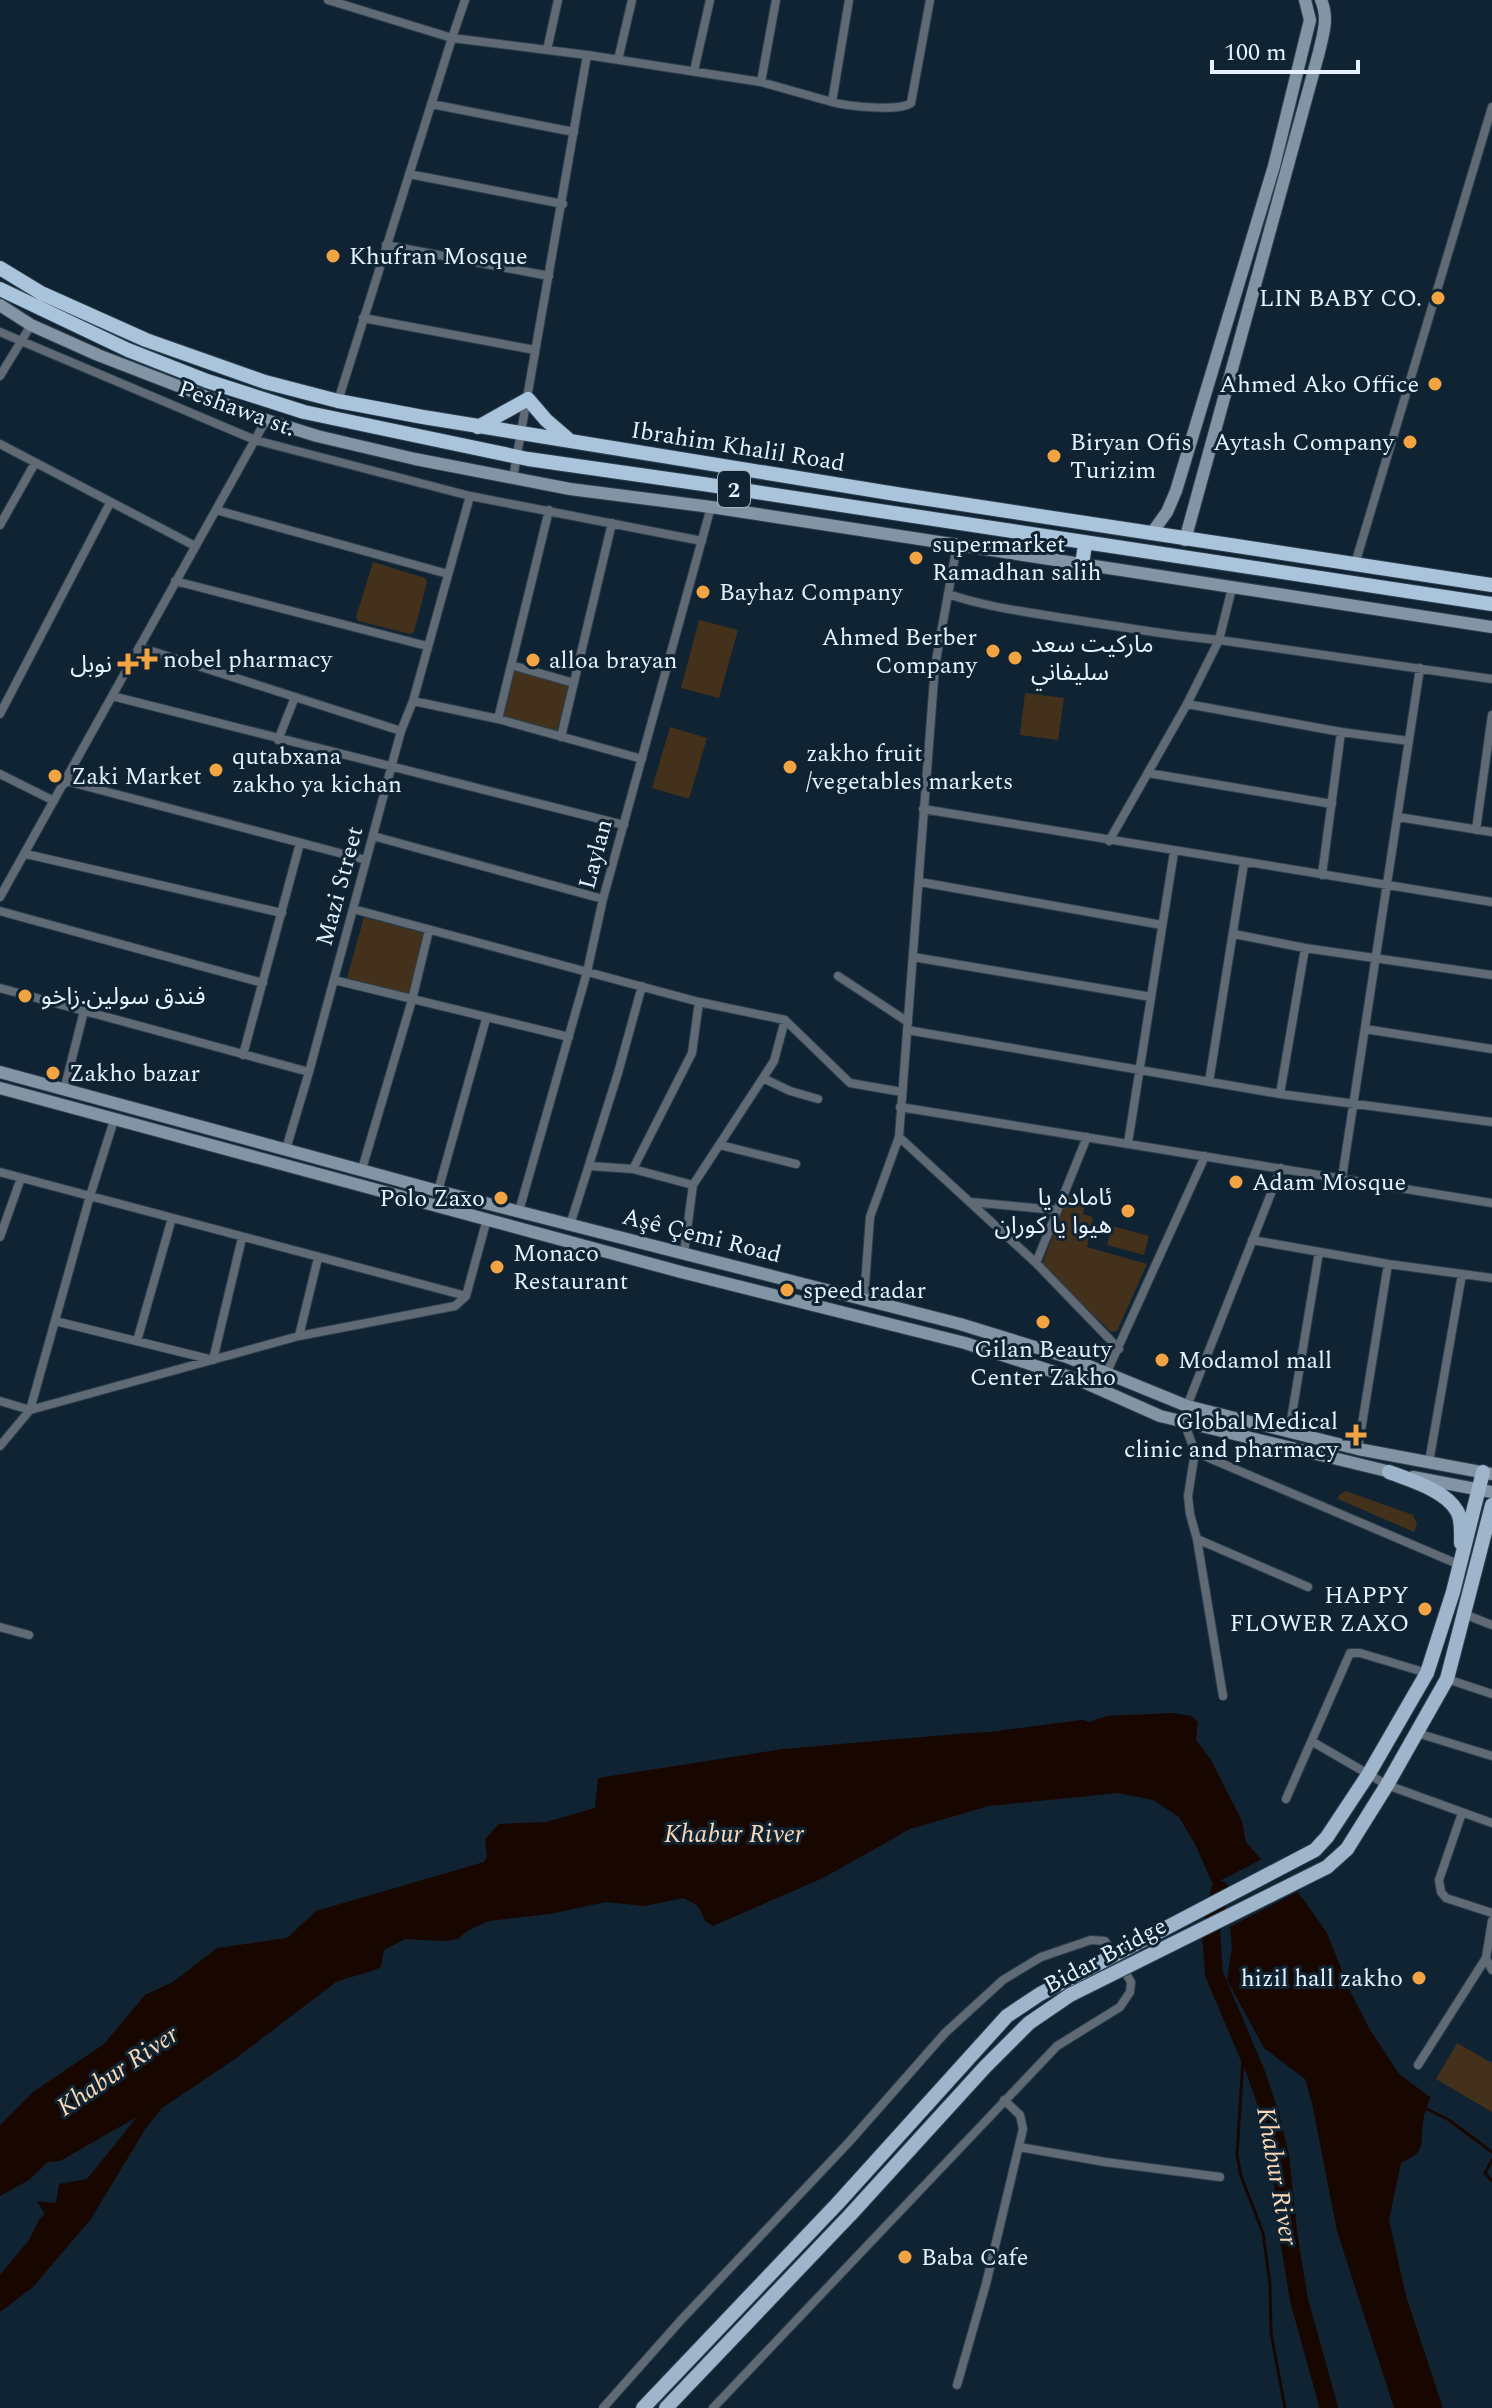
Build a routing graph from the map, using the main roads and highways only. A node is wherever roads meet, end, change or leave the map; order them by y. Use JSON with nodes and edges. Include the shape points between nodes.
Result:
{"nodes":[{"id":1,"x":1312,"y":1,"type":"edge"},
{"id":2,"x":0,"y":268,"type":"edge"},
{"id":3,"x":0,"y":289,"type":"edge"},
{"id":4,"x":0,"y":305,"type":"edge"},
{"id":5,"x":478,"y":427,"type":"junction"},
{"id":6,"x":571,"y":442,"type":"junction"},
{"id":7,"x":1151,"y":534,"type":"junction"},
{"id":8,"x":1185,"y":540,"type":"junction"},
{"id":9,"x":1085,"y":544,"type":"junction"},
{"id":10,"x":1082,"y":565,"type":"junction"},
{"id":11,"x":1399,"y":570,"type":"junction"},
{"id":12,"x":1457,"y":579,"type":"junction"},
{"id":13,"x":1492,"y":585,"type":"edge"},
{"id":14,"x":1397,"y":589,"type":"junction"},
{"id":15,"x":1453,"y":597,"type":"junction"},
{"id":16,"x":1492,"y":604,"type":"edge"},
{"id":17,"x":1492,"y":627,"type":"edge"},
{"id":18,"x":0,"y":1072,"type":"edge"},
{"id":19,"x":0,"y":1088,"type":"edge"},
{"id":20,"x":1389,"y":1472,"type":"junction"},
{"id":21,"x":1488,"y":1473,"type":"edge"},
{"id":22,"x":1486,"y":1491,"type":"edge"},
{"id":23,"x":1492,"y":1505,"type":"edge"},
{"id":24,"x":1485,"y":1560,"type":"edge"},
{"id":25,"x":1460,"y":1565,"type":"junction"},
{"id":26,"x":643,"y":2408,"type":"edge"},
{"id":27,"x":666,"y":2408,"type":"edge"}],
"edges":[{"from":1,"to":7,"type":"main road","via":[[1274,166],[1176,491]]},
{"from":1,"to":8,"type":"main road","via":[[1325,8],[1325,27]]},
{"from":2,"to":5,"type":"highway","name":"Ibrahim Khalil Road","number":"2","via":[[41,293],[146,340],[265,382]]},
{"from":3,"to":9,"type":"highway","name":"Ibrahim Khalil Road","number":"2","via":[[128,350],[304,412],[517,456]]},
{"from":4,"to":10,"type":"main road","via":[[31,325],[134,370],[317,436],[610,495]]},
{"from":5,"to":6,"type":"highway","name":"Ibrahim Khalil Road","number":"2"},
{"from":5,"to":6,"type":"highway","via":[[528,399]]},
{"from":6,"to":7,"type":"highway","name":"Ibrahim Khalil Road","number":"2"},
{"from":7,"to":8,"type":"highway","name":"Ibrahim Khalil Road","number":"2"},
{"from":8,"to":11,"type":"highway","name":"Ibrahim Khalil Road","number":"2"},
{"from":9,"to":10,"type":"highway"},
{"from":9,"to":14,"type":"highway","name":"Ibrahim Khalil Road","number":"2"},
{"from":10,"to":17,"type":"main road"},
{"from":11,"to":12,"type":"highway","name":"Ibrahim Khalil Road","number":"2"},
{"from":11,"to":14,"type":"highway"},
{"from":12,"to":13,"type":"highway","name":"Ibrahim Khalil Road","number":"2"},
{"from":12,"to":15,"type":"highway"},
{"from":14,"to":15,"type":"highway","name":"Ibrahim Khalil Road","number":"2"},
{"from":15,"to":16,"type":"highway","name":"Ibrahim Khalil Road","number":"2"},
{"from":18,"to":21,"type":"main road","name":"Aşê Çemi Road","via":[[960,1324],[1051,1352],[1187,1406],[1358,1449]]},
{"from":19,"to":20,"type":"main road","name":"Aşê Çemi Road","via":[[965,1343],[1079,1380],[1160,1416]]},
{"from":20,"to":22,"type":"main road","name":"Aşê Çemi Road"},
{"from":20,"to":25,"type":"main road","via":[[1435,1492],[1457,1511]]},
{"from":21,"to":22,"type":"main road"},
{"from":22,"to":25,"type":"main road"},
{"from":23,"to":24,"type":"main road"},
{"from":24,"to":27,"type":"main road","name":"Bidar Bridge","bridge":true,"via":[[1447,1679],[1347,1849],[1327,1867],[1070,1995],[1029,2023]]},
{"from":25,"to":26,"type":"main road","name":"Bidar Bridge","bridge":true,"via":[[1427,1673],[1368,1775],[1315,1850],[1007,2016]]}]}
